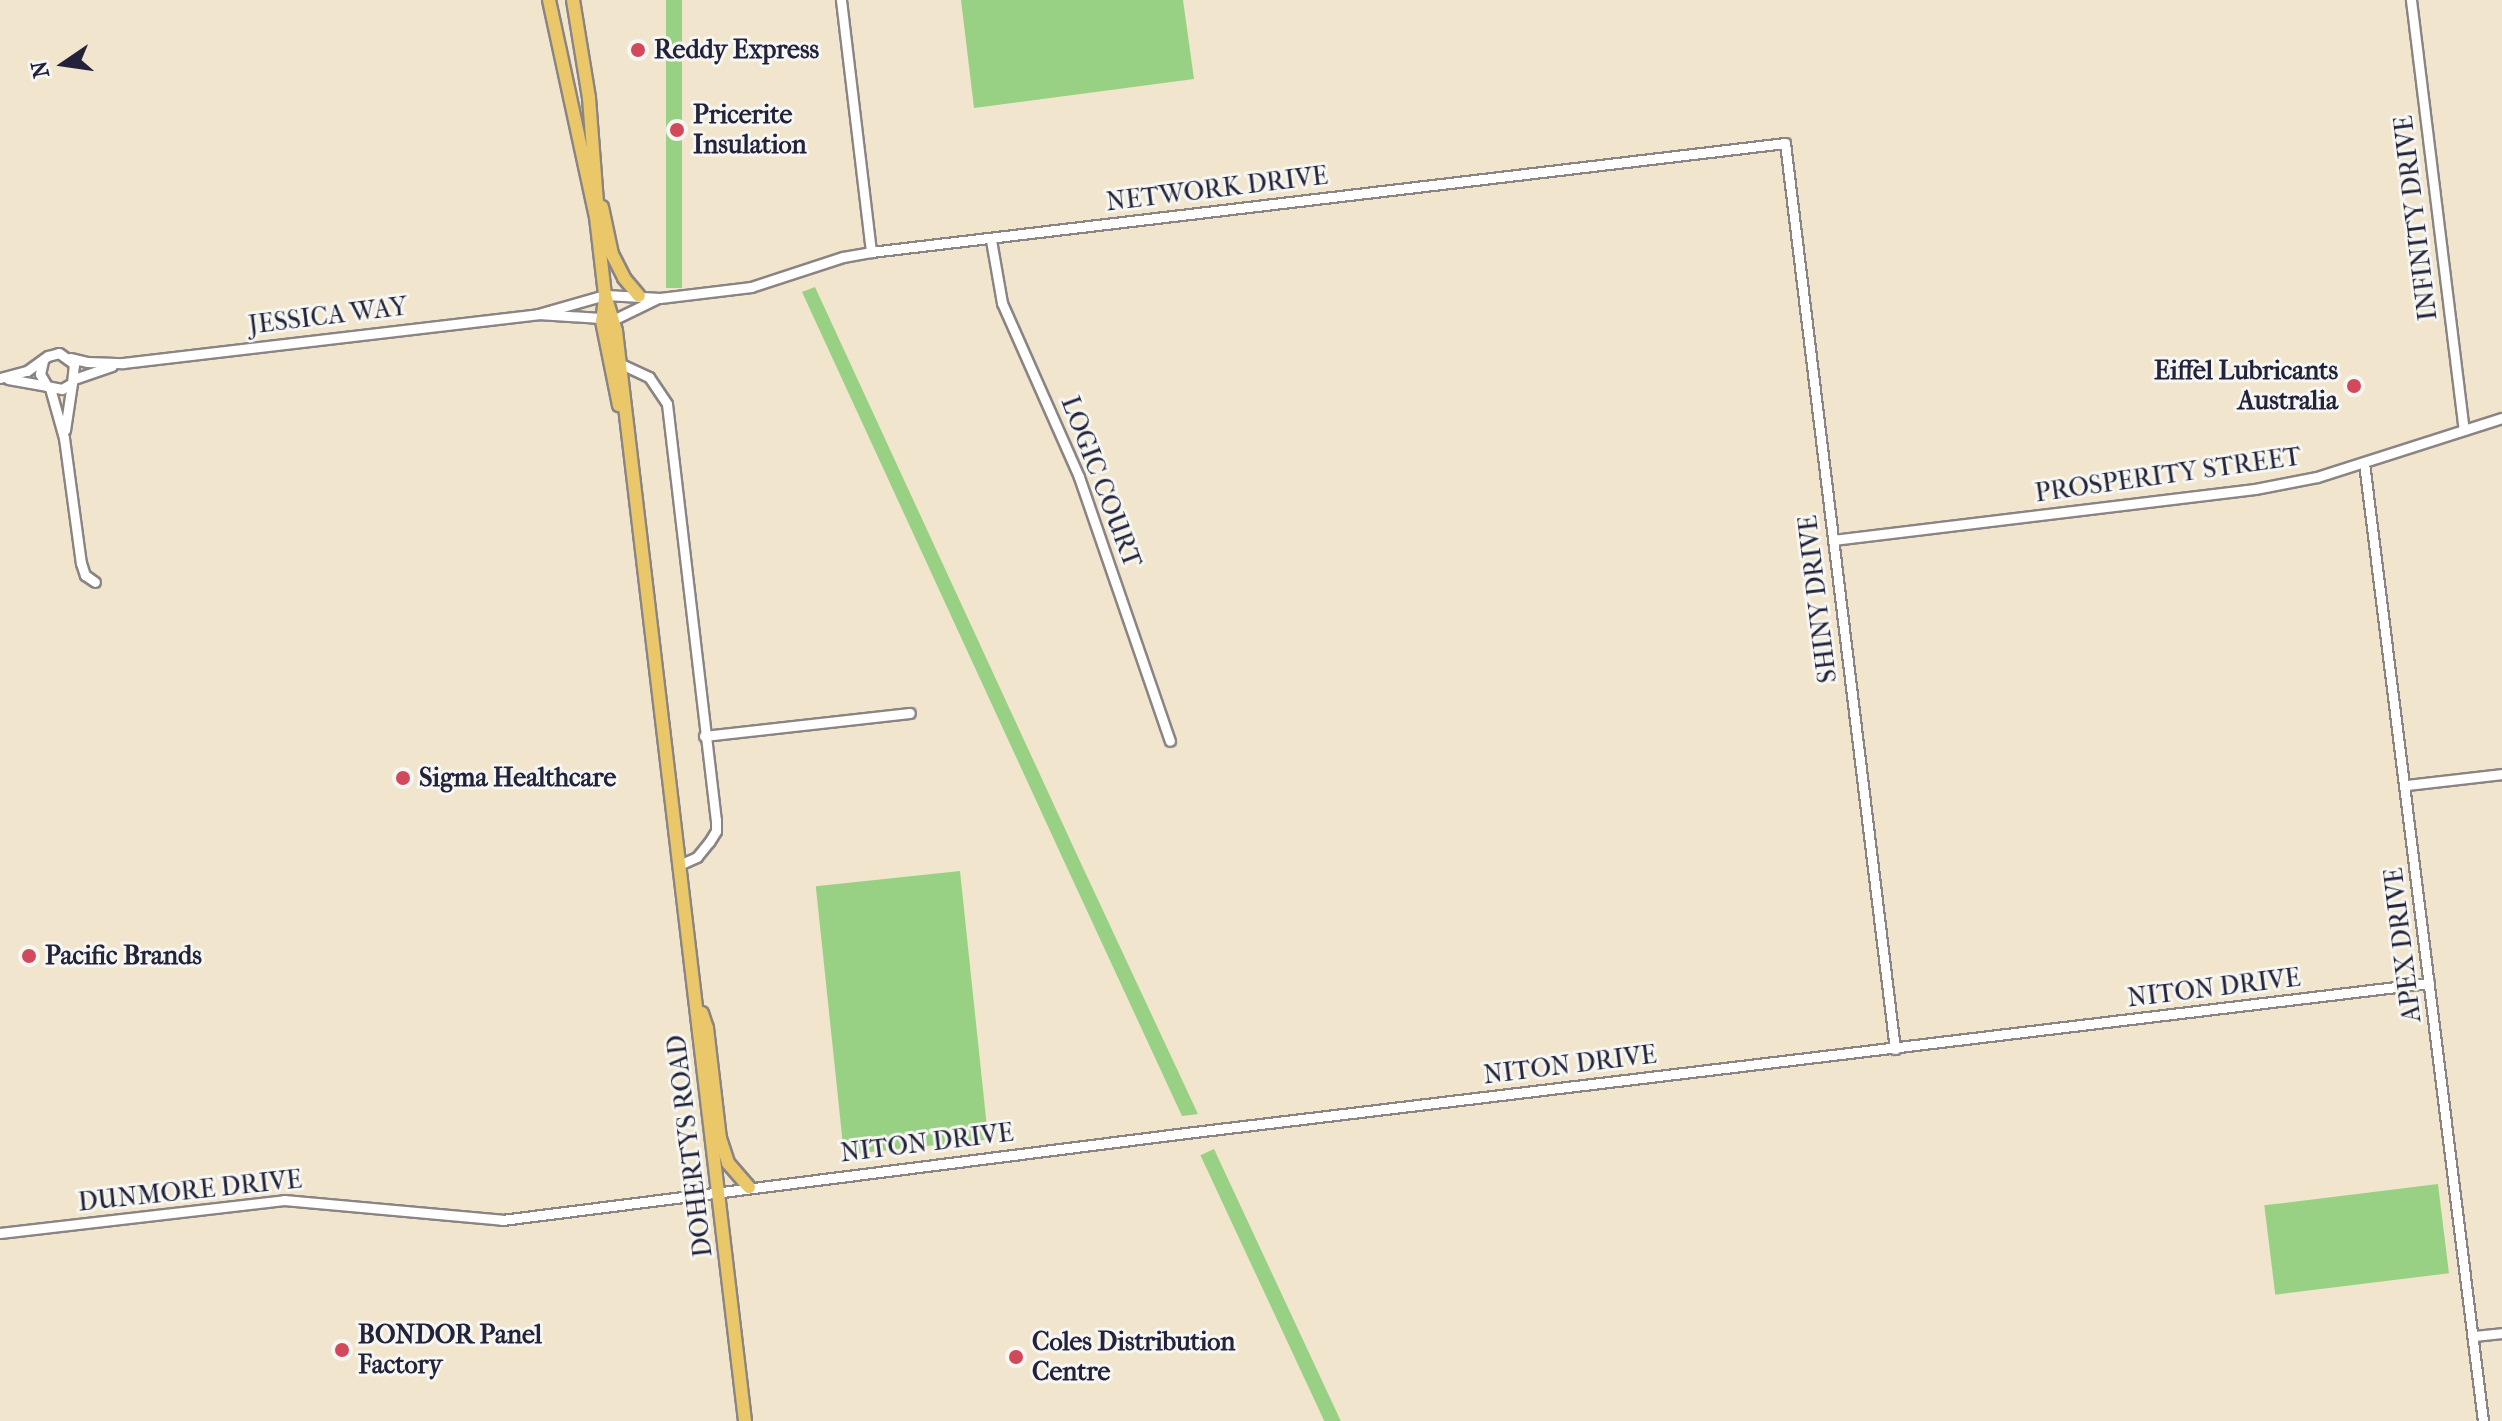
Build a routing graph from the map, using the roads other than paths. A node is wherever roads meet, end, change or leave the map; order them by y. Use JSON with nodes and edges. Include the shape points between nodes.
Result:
{"nodes":[{"id":1,"x":549,"y":0,"type":"edge"},
{"id":2,"x":573,"y":0,"type":"edge"},
{"id":3,"x":841,"y":0,"type":"edge"},
{"id":4,"x":2411,"y":0,"type":"edge"},
{"id":5,"x":1785,"y":143,"type":"joint"},
{"id":6,"x":598,"y":184,"type":"junction"},
{"id":7,"x":596,"y":217,"type":"junction"},
{"id":8,"x":991,"y":240,"type":"junction"},
{"id":9,"x":871,"y":252,"type":"junction"},
{"id":10,"x":605,"y":295,"type":"junction"},
{"id":11,"x":639,"y":296,"type":"junction"},
{"id":12,"x":660,"y":298,"type":"junction"},
{"id":13,"x":538,"y":314,"type":"junction"},
{"id":14,"x":608,"y":320,"type":"junction"},
{"id":15,"x":70,"y":358,"type":"junction"},
{"id":16,"x":43,"y":361,"type":"junction"},
{"id":17,"x":123,"y":363,"type":"junction"},
{"id":18,"x":621,"y":364,"type":"junction"},
{"id":19,"x":0,"y":379,"type":"edge"},
{"id":20,"x":73,"y":381,"type":"junction"},
{"id":21,"x":49,"y":387,"type":"junction"},
{"id":22,"x":2502,"y":418,"type":"edge"},
{"id":23,"x":2464,"y":430,"type":"junction"},
{"id":24,"x":64,"y":438,"type":"junction"},
{"id":25,"x":628,"y":440,"type":"junction"},
{"id":26,"x":2364,"y":463,"type":"junction"},
{"id":27,"x":1833,"y":540,"type":"junction"},
{"id":28,"x":95,"y":582,"type":"dead end"},
{"id":29,"x":910,"y":713,"type":"dead end"},
{"id":30,"x":704,"y":736,"type":"junction"},
{"id":31,"x":1170,"y":741,"type":"dead end"},
{"id":32,"x":2502,"y":774,"type":"edge"},
{"id":33,"x":2407,"y":785,"type":"junction"},
{"id":34,"x":679,"y":865,"type":"junction"},
{"id":35,"x":2429,"y":983,"type":"junction"},
{"id":36,"x":694,"y":991,"type":"junction"},
{"id":37,"x":1895,"y":1049,"type":"junction"},
{"id":38,"x":749,"y":1187,"type":"junction"},
{"id":39,"x":717,"y":1191,"type":"junction"},
{"id":40,"x":0,"y":1233,"type":"edge"},
{"id":41,"x":2502,"y":1333,"type":"edge"},
{"id":42,"x":2474,"y":1336,"type":"junction"},
{"id":43,"x":745,"y":1421,"type":"edge"},
{"id":44,"x":2483,"y":1421,"type":"edge"}],
"edges":[{"from":1,"to":7,"type":"main road","name":"DOHERTYS ROAD"},
{"from":2,"to":6,"type":"main road","name":"DOHERTYS ROAD"},
{"from":3,"to":9,"type":"street"},
{"from":4,"to":23,"type":"street","name":"INFINITY DRIVE"},
{"from":5,"to":8,"type":"street","name":"NETWORK DRIVE"},
{"from":5,"to":27,"type":"street","name":"SHINY DRIVE"},
{"from":6,"to":7,"type":"main road","name":"DOHERTYS ROAD"},
{"from":6,"to":11,"type":"main road","via":[[612,254]]},
{"from":7,"to":10,"type":"main road","name":"DOHERTYS ROAD"},
{"from":8,"to":9,"type":"street","name":"NETWORK DRIVE"},
{"from":8,"to":31,"type":"street","name":"LOGIC COURT","via":[[1002,303],[1079,477]]},
{"from":9,"to":12,"type":"street","name":"NETWORK DRIVE","via":[[751,287]]},
{"from":10,"to":11,"type":"street","name":"NETWORK DRIVE"},
{"from":10,"to":13,"type":"street","name":"JESSICA WAY"},
{"from":10,"to":14,"type":"main road","name":"DOHERTYS ROAD"},
{"from":11,"to":12,"type":"street","name":"NETWORK DRIVE"},
{"from":12,"to":14,"type":"street","name":"NETWORK DRIVE"},
{"from":13,"to":14,"type":"street","name":"JESSICA WAY"},
{"from":13,"to":17,"type":"street","name":"JESSICA WAY"},
{"from":14,"to":18,"type":"main road","name":"DOHERTYS ROAD"},
{"from":14,"to":25,"type":"main road","name":"DOHERTYS ROAD"},
{"from":15,"to":16,"type":"street","via":[[55,353]]},
{"from":15,"to":17,"type":"street","name":"JESSICA WAY"},
{"from":15,"to":20,"type":"street","via":[[76,368]]},
{"from":16,"to":19,"type":"street"},
{"from":16,"to":21,"type":"street","via":[[40,374]]},
{"from":17,"to":20,"type":"street","name":"JESSICA WAY"},
{"from":18,"to":25,"type":"main road","name":"DOHERTYS ROAD"},
{"from":18,"to":30,"type":"street","via":[[649,377],[667,404]]},
{"from":19,"to":21,"type":"street"},
{"from":20,"to":21,"type":"street","via":[[62,389]]},
{"from":20,"to":24,"type":"street"},
{"from":21,"to":24,"type":"street"},
{"from":22,"to":23,"type":"street","name":"PROSPERITY STREET"},
{"from":23,"to":26,"type":"street","name":"PROSPERITY STREET"},
{"from":24,"to":28,"type":"street","via":[[81,563]]},
{"from":25,"to":34,"type":"main road","name":"DOHERTYS ROAD"},
{"from":26,"to":27,"type":"street","name":"PROSPERITY STREET","via":[[2255,489]]},
{"from":26,"to":33,"type":"street","name":"APEX DRIVE"},
{"from":27,"to":37,"type":"street","name":"SHINY DRIVE"},
{"from":29,"to":30,"type":"street"},
{"from":30,"to":34,"type":"street","via":[[716,831],[697,857]]},
{"from":32,"to":33,"type":"street"},
{"from":33,"to":35,"type":"street","name":"APEX DRIVE"},
{"from":34,"to":36,"type":"main road","name":"DOHERTYS ROAD"},
{"from":35,"to":37,"type":"street","name":"NITON DRIVE"},
{"from":35,"to":42,"type":"street","name":"APEX DRIVE"},
{"from":36,"to":38,"type":"main road","via":[[707,1028],[720,1138],[728,1163]]},
{"from":36,"to":39,"type":"main road","name":"DOHERTYS ROAD"},
{"from":37,"to":38,"type":"street","name":"NITON DRIVE"},
{"from":38,"to":39,"type":"street","name":"NITON DRIVE"},
{"from":39,"to":40,"type":"street","name":"DUNMORE DRIVE","via":[[502,1220],[284,1200]]},
{"from":39,"to":43,"type":"main road","name":"DOHERTYS ROAD"},
{"from":41,"to":42,"type":"street"},
{"from":42,"to":44,"type":"street","name":"APEX DRIVE"}]}
